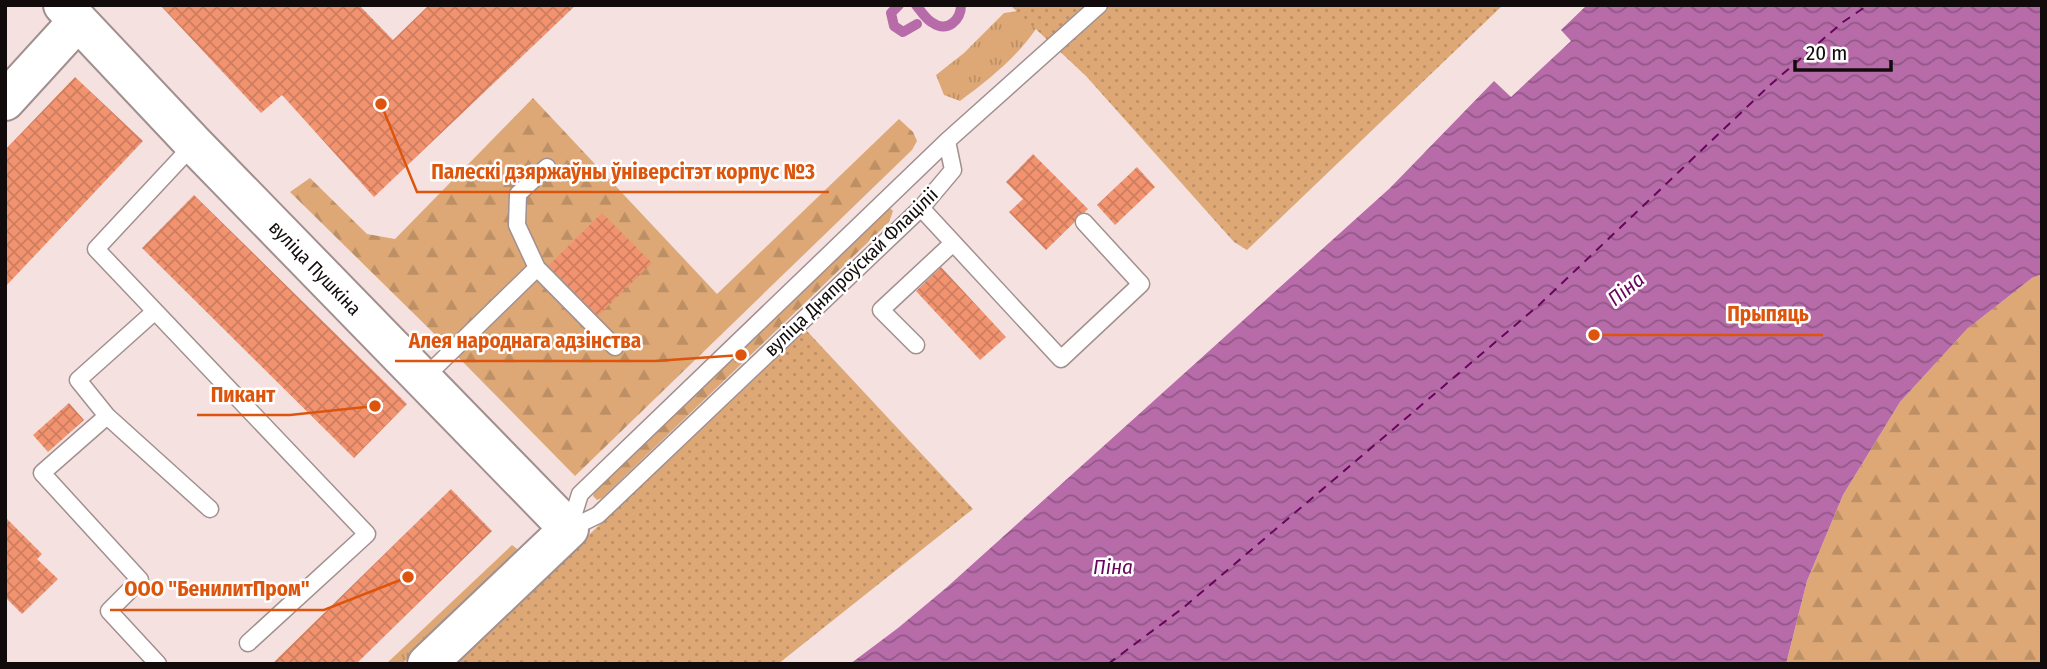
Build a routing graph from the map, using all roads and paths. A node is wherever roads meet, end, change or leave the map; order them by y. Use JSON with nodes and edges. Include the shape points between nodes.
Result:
{"nodes":[{"id":1,"x":1099,"y":5,"type":"edge"},
{"id":2,"x":71,"y":13,"type":"edge"},
{"id":3,"x":5,"y":101,"type":"edge"},
{"id":4,"x":947,"y":141,"type":"junction"},
{"id":5,"x":194,"y":144,"type":"junction"},
{"id":6,"x":547,"y":167,"type":"dead end"},
{"id":7,"x":921,"y":208,"type":"junction"},
{"id":8,"x":1084,"y":222,"type":"dead end"},
{"id":9,"x":953,"y":243,"type":"junction"},
{"id":10,"x":537,"y":268,"type":"junction"},
{"id":11,"x":154,"y":312,"type":"junction"},
{"id":12,"x":916,"y":345,"type":"dead end"},
{"id":13,"x":615,"y":347,"type":"dead end"},
{"id":14,"x":423,"y":379,"type":"junction"},
{"id":15,"x":107,"y":416,"type":"junction"},
{"id":16,"x":210,"y":509,"type":"dead end"},
{"id":17,"x":569,"y":529,"type":"junction"},
{"id":18,"x":248,"y":643,"type":"dead end"},
{"id":19,"x":158,"y":664,"type":"edge"},
{"id":20,"x":427,"y":664,"type":"edge"}],
"edges":[{"from":1,"to":4,"type":"lane","name":"вуліца Дняпроўскай Флаціліі"},
{"from":2,"to":3,"type":"street"},
{"from":2,"to":5,"type":"street","name":"вуліца Пушкіна"},
{"from":4,"to":7,"type":"lane","name":"вуліца Дняпроўскай Флаціліі","via":[[953,170]]},
{"from":4,"to":17,"type":"lane","name":"вуліца Дняпроўскай Флаціліі","via":[[580,494]]},
{"from":5,"to":11,"type":"lane","via":[[96,249]]},
{"from":5,"to":14,"type":"street","name":"вуліца Пушкіна"},
{"from":6,"to":10,"type":"lane","via":[[518,194],[517,225]]},
{"from":7,"to":9,"type":"lane"},
{"from":7,"to":17,"type":"lane","name":"вуліца Дняпроўскай Флаціліі","via":[[598,515]]},
{"from":8,"to":9,"type":"lane","via":[[1141,284],[1061,359]]},
{"from":9,"to":12,"type":"lane","via":[[881,310]]},
{"from":10,"to":13,"type":"lane"},
{"from":10,"to":14,"type":"lane"},
{"from":11,"to":15,"type":"lane","via":[[78,380]]},
{"from":11,"to":18,"type":"lane","via":[[367,534]]},
{"from":14,"to":17,"type":"street","name":"вуліца Пушкіна"},
{"from":15,"to":16,"type":"lane"},
{"from":15,"to":19,"type":"lane","via":[[42,473],[140,580],[109,611]]},
{"from":17,"to":20,"type":"street","name":"вуліца Дняпроўскай Флаціліі"}]}
